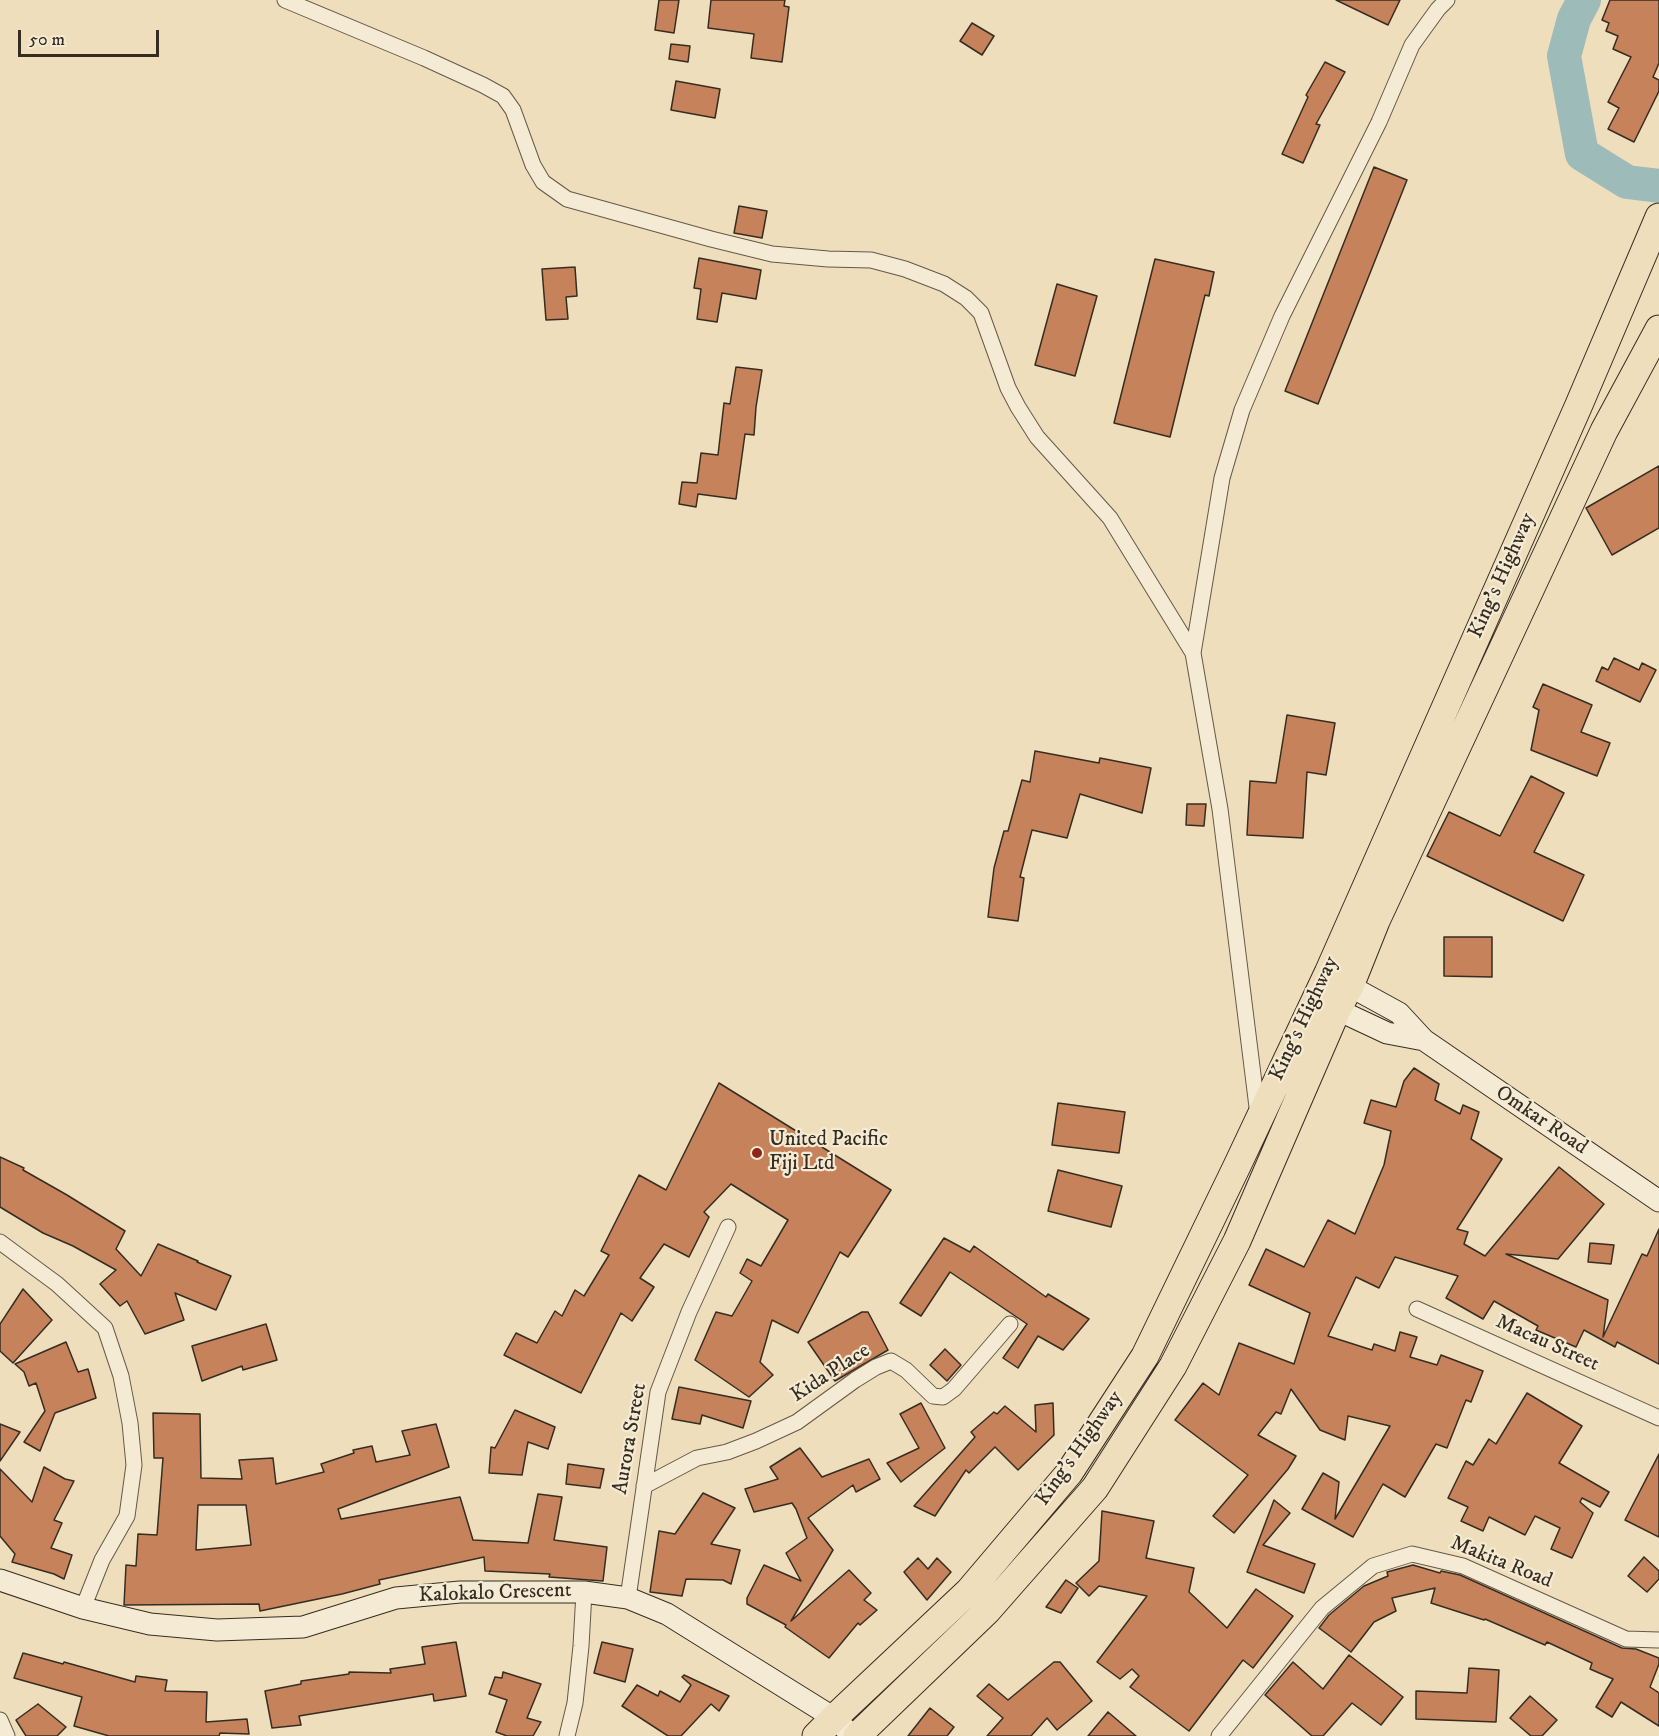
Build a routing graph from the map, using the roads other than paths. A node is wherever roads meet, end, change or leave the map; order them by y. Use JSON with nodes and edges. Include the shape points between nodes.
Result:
{"nodes":[{"id":1,"x":285,"y":0,"type":"edge"},
{"id":2,"x":1447,"y":0,"type":"edge"},
{"id":3,"x":1656,"y":225,"type":"edge"},
{"id":4,"x":1659,"y":329,"type":"edge"},
{"id":5,"x":1193,"y":653,"type":"junction"},
{"id":6,"x":1339,"y":979,"type":"junction"},
{"id":7,"x":1326,"y":1004,"type":"junction"},
{"id":8,"x":1424,"y":1040,"type":"junction"},
{"id":9,"x":1258,"y":1118,"type":"junction"},
{"id":10,"x":1659,"y":1202,"type":"edge"},
{"id":11,"x":728,"y":1227,"type":"dead end"},
{"id":12,"x":0,"y":1242,"type":"edge"},
{"id":13,"x":1417,"y":1308,"type":"dead end"},
{"id":14,"x":1010,"y":1324,"type":"dead end"},
{"id":15,"x":1659,"y":1418,"type":"edge"},
{"id":16,"x":644,"y":1486,"type":"junction"},
{"id":17,"x":1,"y":1586,"type":"edge"},
{"id":18,"x":584,"y":1592,"type":"junction"},
{"id":19,"x":628,"y":1598,"type":"junction"},
{"id":20,"x":82,"y":1608,"type":"junction"},
{"id":21,"x":1659,"y":1640,"type":"edge"},
{"id":22,"x":825,"y":1727,"type":"edge"},
{"id":23,"x":567,"y":1736,"type":"edge"},
{"id":24,"x":855,"y":1736,"type":"edge"},
{"id":25,"x":1219,"y":1736,"type":"edge"}],
"edges":[{"from":1,"to":5,"type":"street","via":[[503,96],[513,110],[532,165],[543,182],[567,199],[772,254],[871,260],[944,284],[966,298],[981,314],[1008,388],[1037,437],[1110,518]]},
{"from":2,"to":5,"type":"street","via":[[1412,45],[1379,122],[1281,316],[1242,410],[1222,477]]},
{"from":3,"to":6,"type":"highway","name":"King's Highway"},
{"from":4,"to":6,"type":"highway","name":"King's Highway","via":[[1604,431],[1376,921]]},
{"from":5,"to":9,"type":"street","via":[[1220,809]]},
{"from":6,"to":7,"type":"highway","name":"King's Highway"},
{"from":6,"to":8,"type":"street","name":"Omkar Road","via":[[1399,1013]]},
{"from":7,"to":8,"type":"street","name":"Omkar Road","via":[[1387,1033]]},
{"from":7,"to":9,"type":"highway","name":"King's Highway"},
{"from":7,"to":24,"type":"highway","name":"King's Highway","via":[[1237,1241],[1173,1366],[1095,1488],[987,1611]]},
{"from":8,"to":10,"type":"street","name":"Omkar Road"},
{"from":9,"to":22,"type":"highway","name":"King's Highway","via":[[1144,1356],[1069,1473],[969,1591]]},
{"from":11,"to":16,"type":"street","name":"Aurora Street","via":[[658,1392]]},
{"from":12,"to":20,"type":"street","via":[[57,1284],[105,1328],[121,1376],[134,1465],[127,1516],[102,1560]]},
{"from":13,"to":15,"type":"street","name":"Macau Street"},
{"from":14,"to":16,"type":"street","name":"Kida Place","via":[[944,1397],[933,1396],[891,1361],[855,1380],[797,1422],[756,1442],[697,1458]]},
{"from":16,"to":19,"type":"street","name":"Aurora Street"},
{"from":17,"to":20,"type":"street","name":"Kalokalo Crescent"},
{"from":18,"to":19,"type":"street","name":"Kalokalo Crescent"},
{"from":18,"to":20,"type":"street","name":"Kalokalo Crescent","via":[[460,1592],[396,1598],[303,1627],[217,1630],[150,1624]]},
{"from":18,"to":23,"type":"street","via":[[581,1646]]},
{"from":19,"to":22,"type":"street","name":"Kalokalo Crescent","via":[[667,1614]]},
{"from":21,"to":25,"type":"street","name":"Makita Road","via":[[1626,1640],[1463,1566],[1412,1554],[1373,1566],[1322,1608]]},
{"from":22,"to":24,"type":"street","name":"Kalokalo Crescent"}]}
